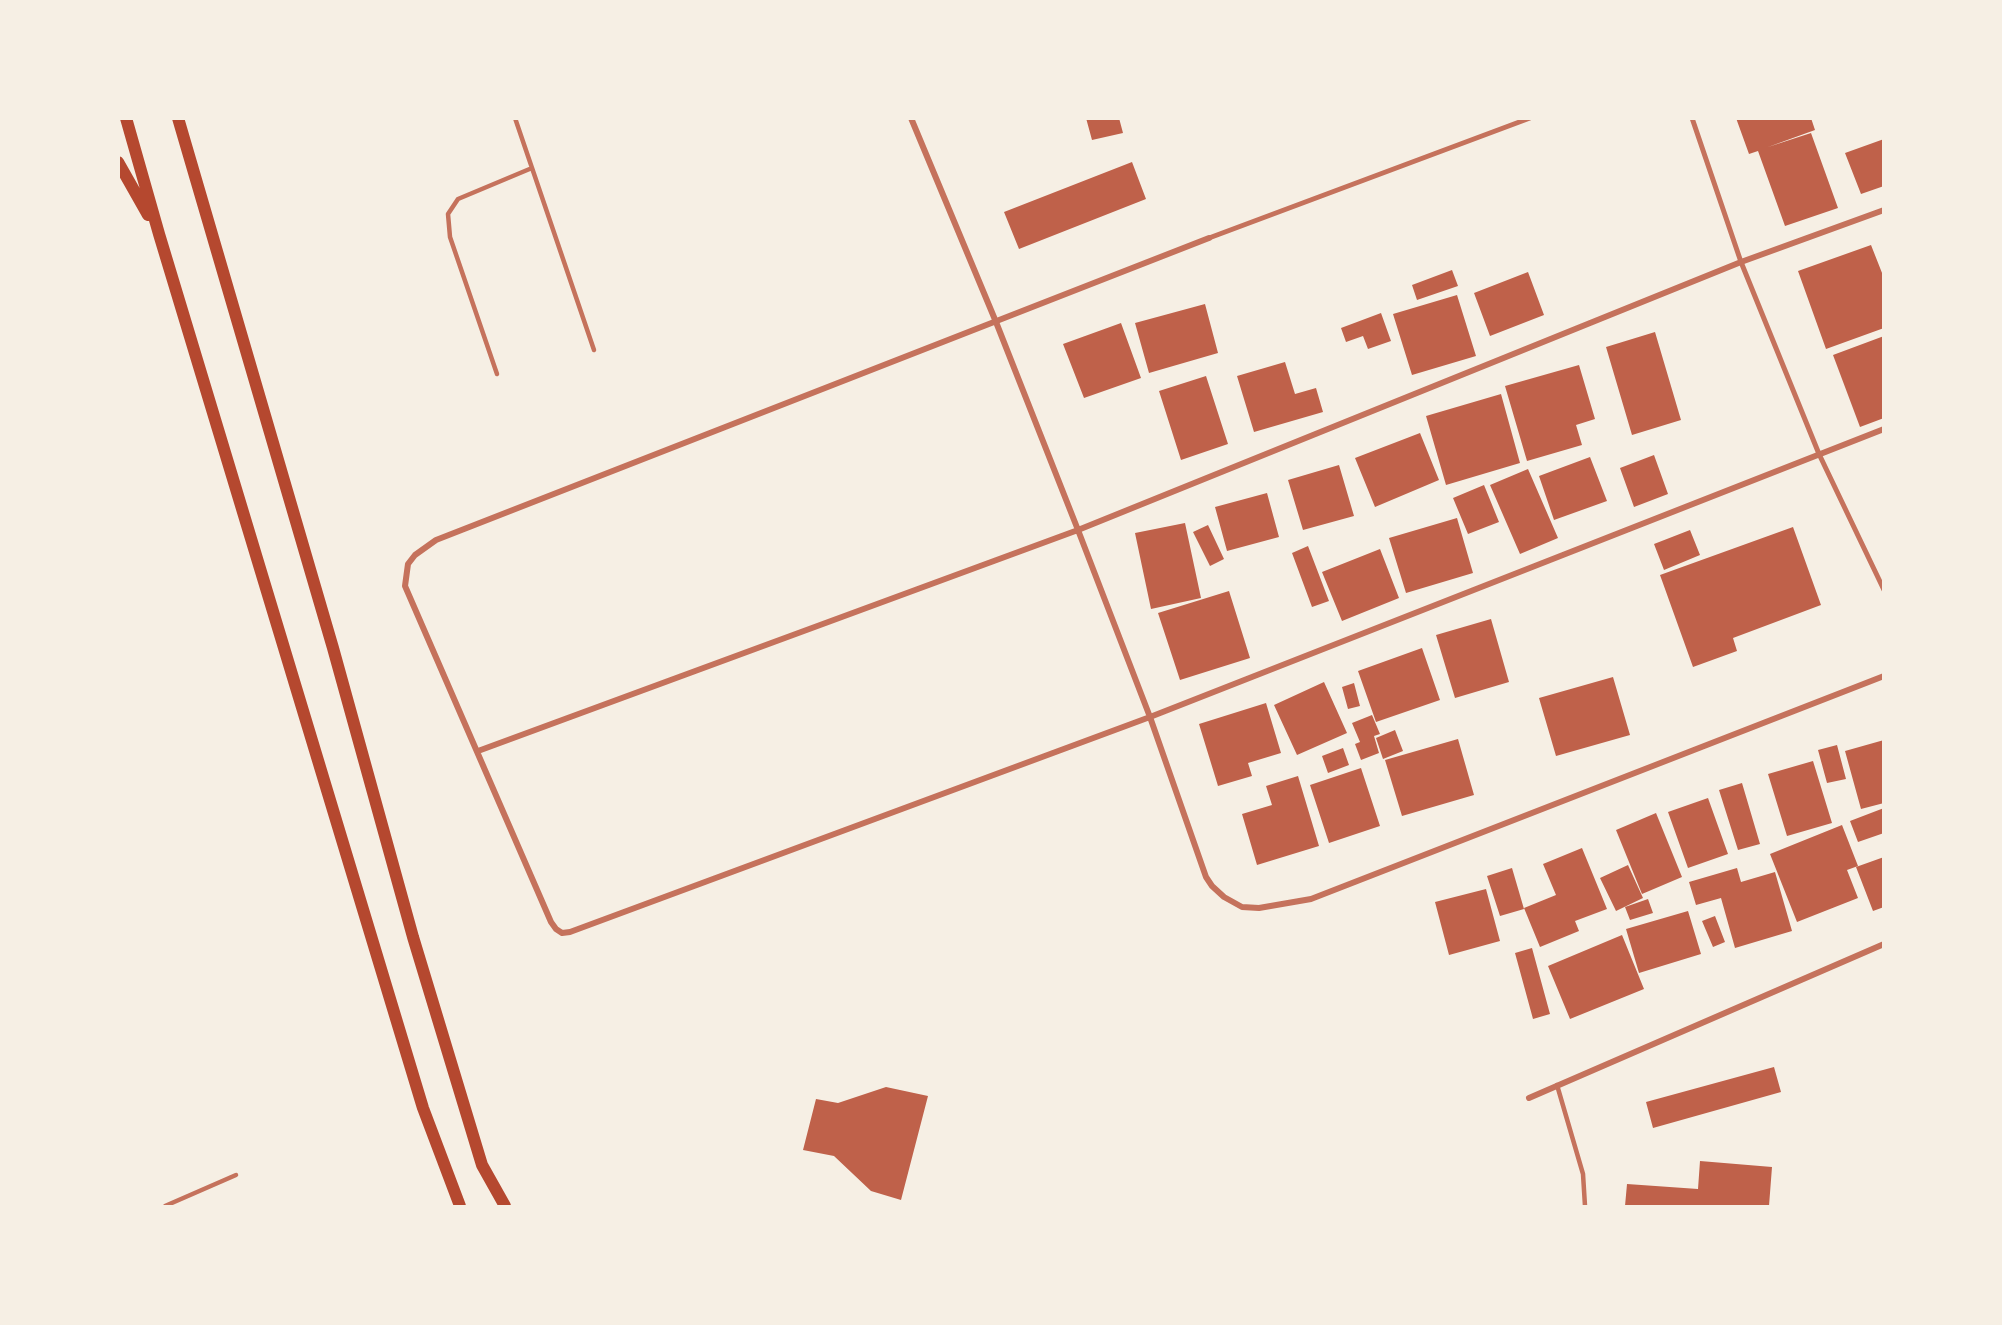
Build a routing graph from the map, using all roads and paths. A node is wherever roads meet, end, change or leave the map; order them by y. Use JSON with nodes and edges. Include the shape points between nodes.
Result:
{"nodes":[{"id":1,"x":126,"y":118,"type":"edge"},
{"id":2,"x":178,"y":118,"type":"edge"},
{"id":3,"x":515,"y":118,"type":"edge"},
{"id":4,"x":911,"y":118,"type":"edge"},
{"id":5,"x":1530,"y":118,"type":"edge"},
{"id":6,"x":1692,"y":118,"type":"edge"},
{"id":7,"x":118,"y":162,"type":"edge"},
{"id":8,"x":532,"y":168,"type":"junction"},
{"id":9,"x":1884,"y":210,"type":"edge"},
{"id":10,"x":159,"y":234,"type":"junction"},
{"id":11,"x":1209,"y":238,"type":"joint"},
{"id":12,"x":1741,"y":262,"type":"junction"},
{"id":13,"x":996,"y":322,"type":"junction"},
{"id":14,"x":594,"y":350,"type":"dead end"},
{"id":15,"x":497,"y":374,"type":"dead end"},
{"id":16,"x":1884,"y":429,"type":"edge"},
{"id":17,"x":1819,"y":454,"type":"junction"},
{"id":18,"x":1078,"y":530,"type":"junction"},
{"id":19,"x":1884,"y":590,"type":"edge"},
{"id":20,"x":1884,"y":676,"type":"edge"},
{"id":21,"x":1150,"y":717,"type":"junction"},
{"id":22,"x":478,"y":751,"type":"junction"},
{"id":23,"x":1884,"y":944,"type":"edge"},
{"id":24,"x":1557,"y":1085,"type":"junction"},
{"id":25,"x":1529,"y":1098,"type":"dead end"},
{"id":26,"x":236,"y":1175,"type":"dead end"},
{"id":27,"x":165,"y":1206,"type":"edge"},
{"id":28,"x":460,"y":1206,"type":"edge"},
{"id":29,"x":505,"y":1206,"type":"edge"},
{"id":30,"x":1585,"y":1206,"type":"edge"}],
"edges":[{"from":1,"to":10,"type":"main road"},
{"from":2,"to":29,"type":"main road","via":[[413,937],[482,1165]]},
{"from":3,"to":8,"type":"lane"},
{"from":4,"to":13,"type":"street"},
{"from":5,"to":11,"type":"street"},
{"from":6,"to":12,"type":"street"},
{"from":7,"to":10,"type":"main road"},
{"from":8,"to":14,"type":"lane"},
{"from":8,"to":15,"type":"lane","via":[[458,199],[448,214],[450,237]]},
{"from":9,"to":12,"type":"street"},
{"from":10,"to":28,"type":"main road","via":[[423,1107]]},
{"from":11,"to":13,"type":"street"},
{"from":12,"to":17,"type":"street"},
{"from":12,"to":18,"type":"street"},
{"from":13,"to":18,"type":"street"},
{"from":13,"to":22,"type":"street","via":[[436,540],[415,555],[408,564],[405,586]]},
{"from":16,"to":17,"type":"street"},
{"from":17,"to":19,"type":"street"},
{"from":17,"to":21,"type":"street"},
{"from":18,"to":21,"type":"street"},
{"from":18,"to":22,"type":"street"},
{"from":20,"to":21,"type":"street","via":[[1311,898],[1259,909],[1242,907],[1224,897],[1206,877]]},
{"from":21,"to":22,"type":"street","via":[[562,933],[551,922]]},
{"from":23,"to":24,"type":"street"},
{"from":24,"to":25,"type":"street"},
{"from":24,"to":30,"type":"lane","via":[[1582,1174]]},
{"from":26,"to":27,"type":"lane"}]}
